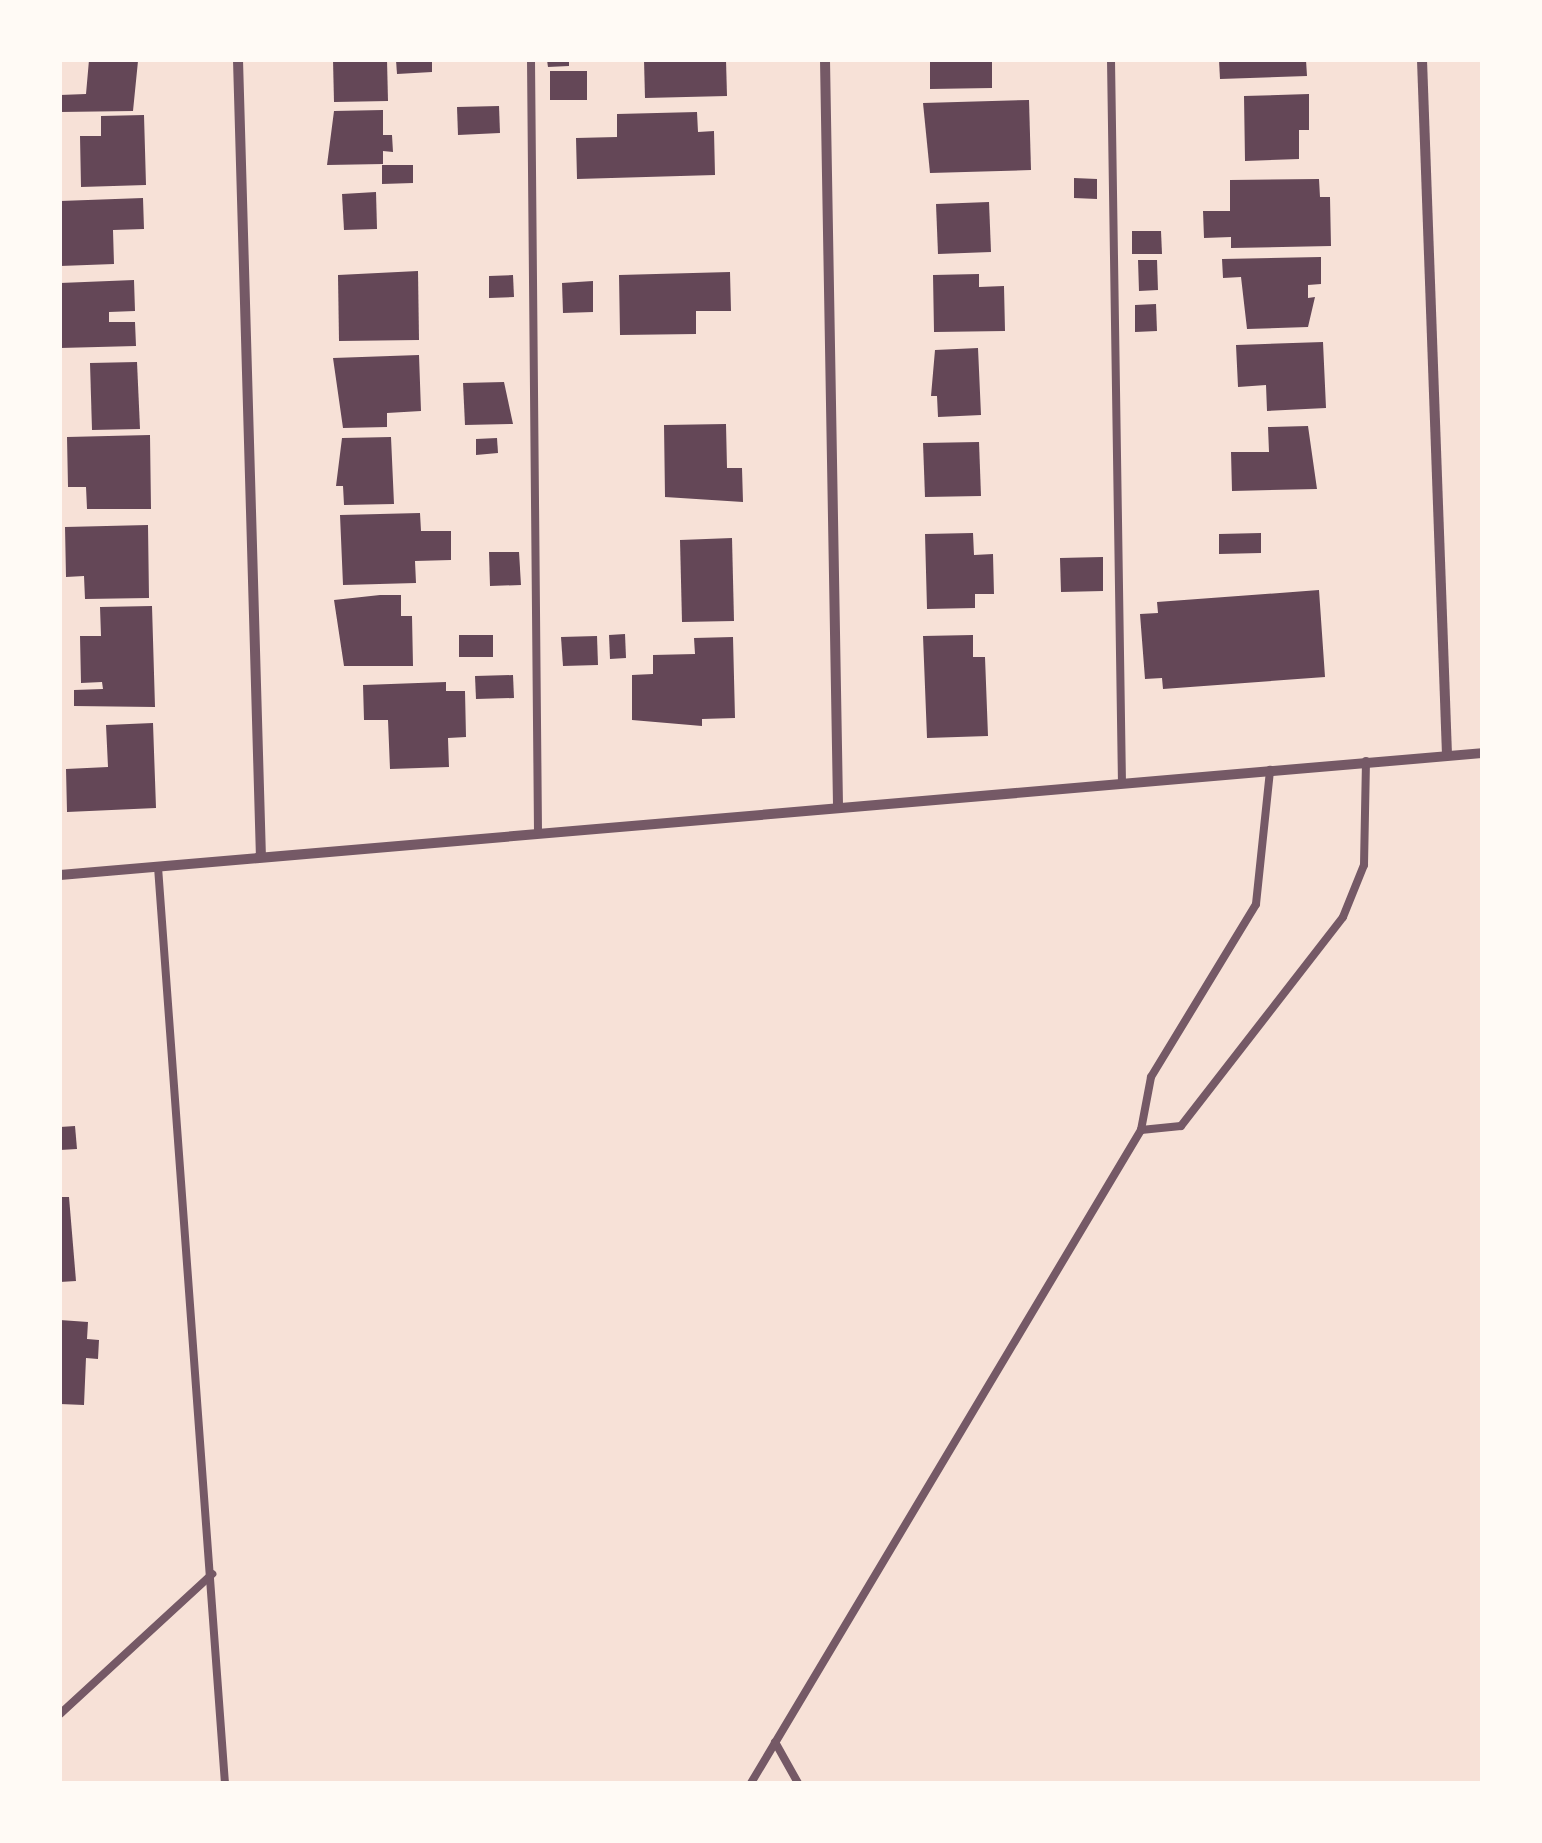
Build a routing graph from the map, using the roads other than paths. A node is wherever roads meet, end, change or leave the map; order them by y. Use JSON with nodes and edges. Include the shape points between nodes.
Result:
{"nodes":[{"id":1,"x":238,"y":60,"type":"edge"},
{"id":2,"x":531,"y":60,"type":"edge"},
{"id":3,"x":825,"y":60,"type":"edge"},
{"id":4,"x":1110,"y":60,"type":"edge"},
{"id":5,"x":1422,"y":60,"type":"edge"},
{"id":6,"x":1482,"y":753,"type":"edge"},
{"id":7,"x":1447,"y":755,"type":"junction"},
{"id":8,"x":1366,"y":761,"type":"junction"},
{"id":9,"x":1270,"y":770,"type":"junction"},
{"id":10,"x":1122,"y":783,"type":"junction"},
{"id":11,"x":838,"y":805,"type":"junction"},
{"id":12,"x":538,"y":832,"type":"junction"},
{"id":13,"x":261,"y":858,"type":"junction"},
{"id":14,"x":158,"y":866,"type":"junction"},
{"id":15,"x":60,"y":875,"type":"edge"},
{"id":16,"x":1141,"y":1130,"type":"junction"},
{"id":17,"x":212,"y":1574,"type":"junction"},
{"id":18,"x":60,"y":1714,"type":"edge"},
{"id":19,"x":775,"y":1742,"type":"junction"},
{"id":20,"x":225,"y":1783,"type":"edge"},
{"id":21,"x":751,"y":1783,"type":"edge"},
{"id":22,"x":798,"y":1783,"type":"edge"}],
"edges":[{"from":1,"to":13,"type":"street"},
{"from":2,"to":12,"type":"lane"},
{"from":3,"to":11,"type":"street"},
{"from":4,"to":10,"type":"lane"},
{"from":5,"to":7,"type":"street"},
{"from":6,"to":7,"type":"street"},
{"from":7,"to":8,"type":"street"},
{"from":8,"to":9,"type":"street"},
{"from":8,"to":16,"type":"lane","via":[[1364,864],[1343,918],[1181,1126]]},
{"from":9,"to":10,"type":"street"},
{"from":9,"to":16,"type":"lane","via":[[1256,904],[1151,1077]]},
{"from":10,"to":11,"type":"street"},
{"from":11,"to":12,"type":"street"},
{"from":12,"to":13,"type":"street"},
{"from":13,"to":14,"type":"street"},
{"from":14,"to":15,"type":"street"},
{"from":14,"to":17,"type":"lane"},
{"from":16,"to":19,"type":"lane"},
{"from":17,"to":18,"type":"lane"},
{"from":17,"to":20,"type":"lane"},
{"from":19,"to":21,"type":"lane"},
{"from":19,"to":22,"type":"lane"}]}
